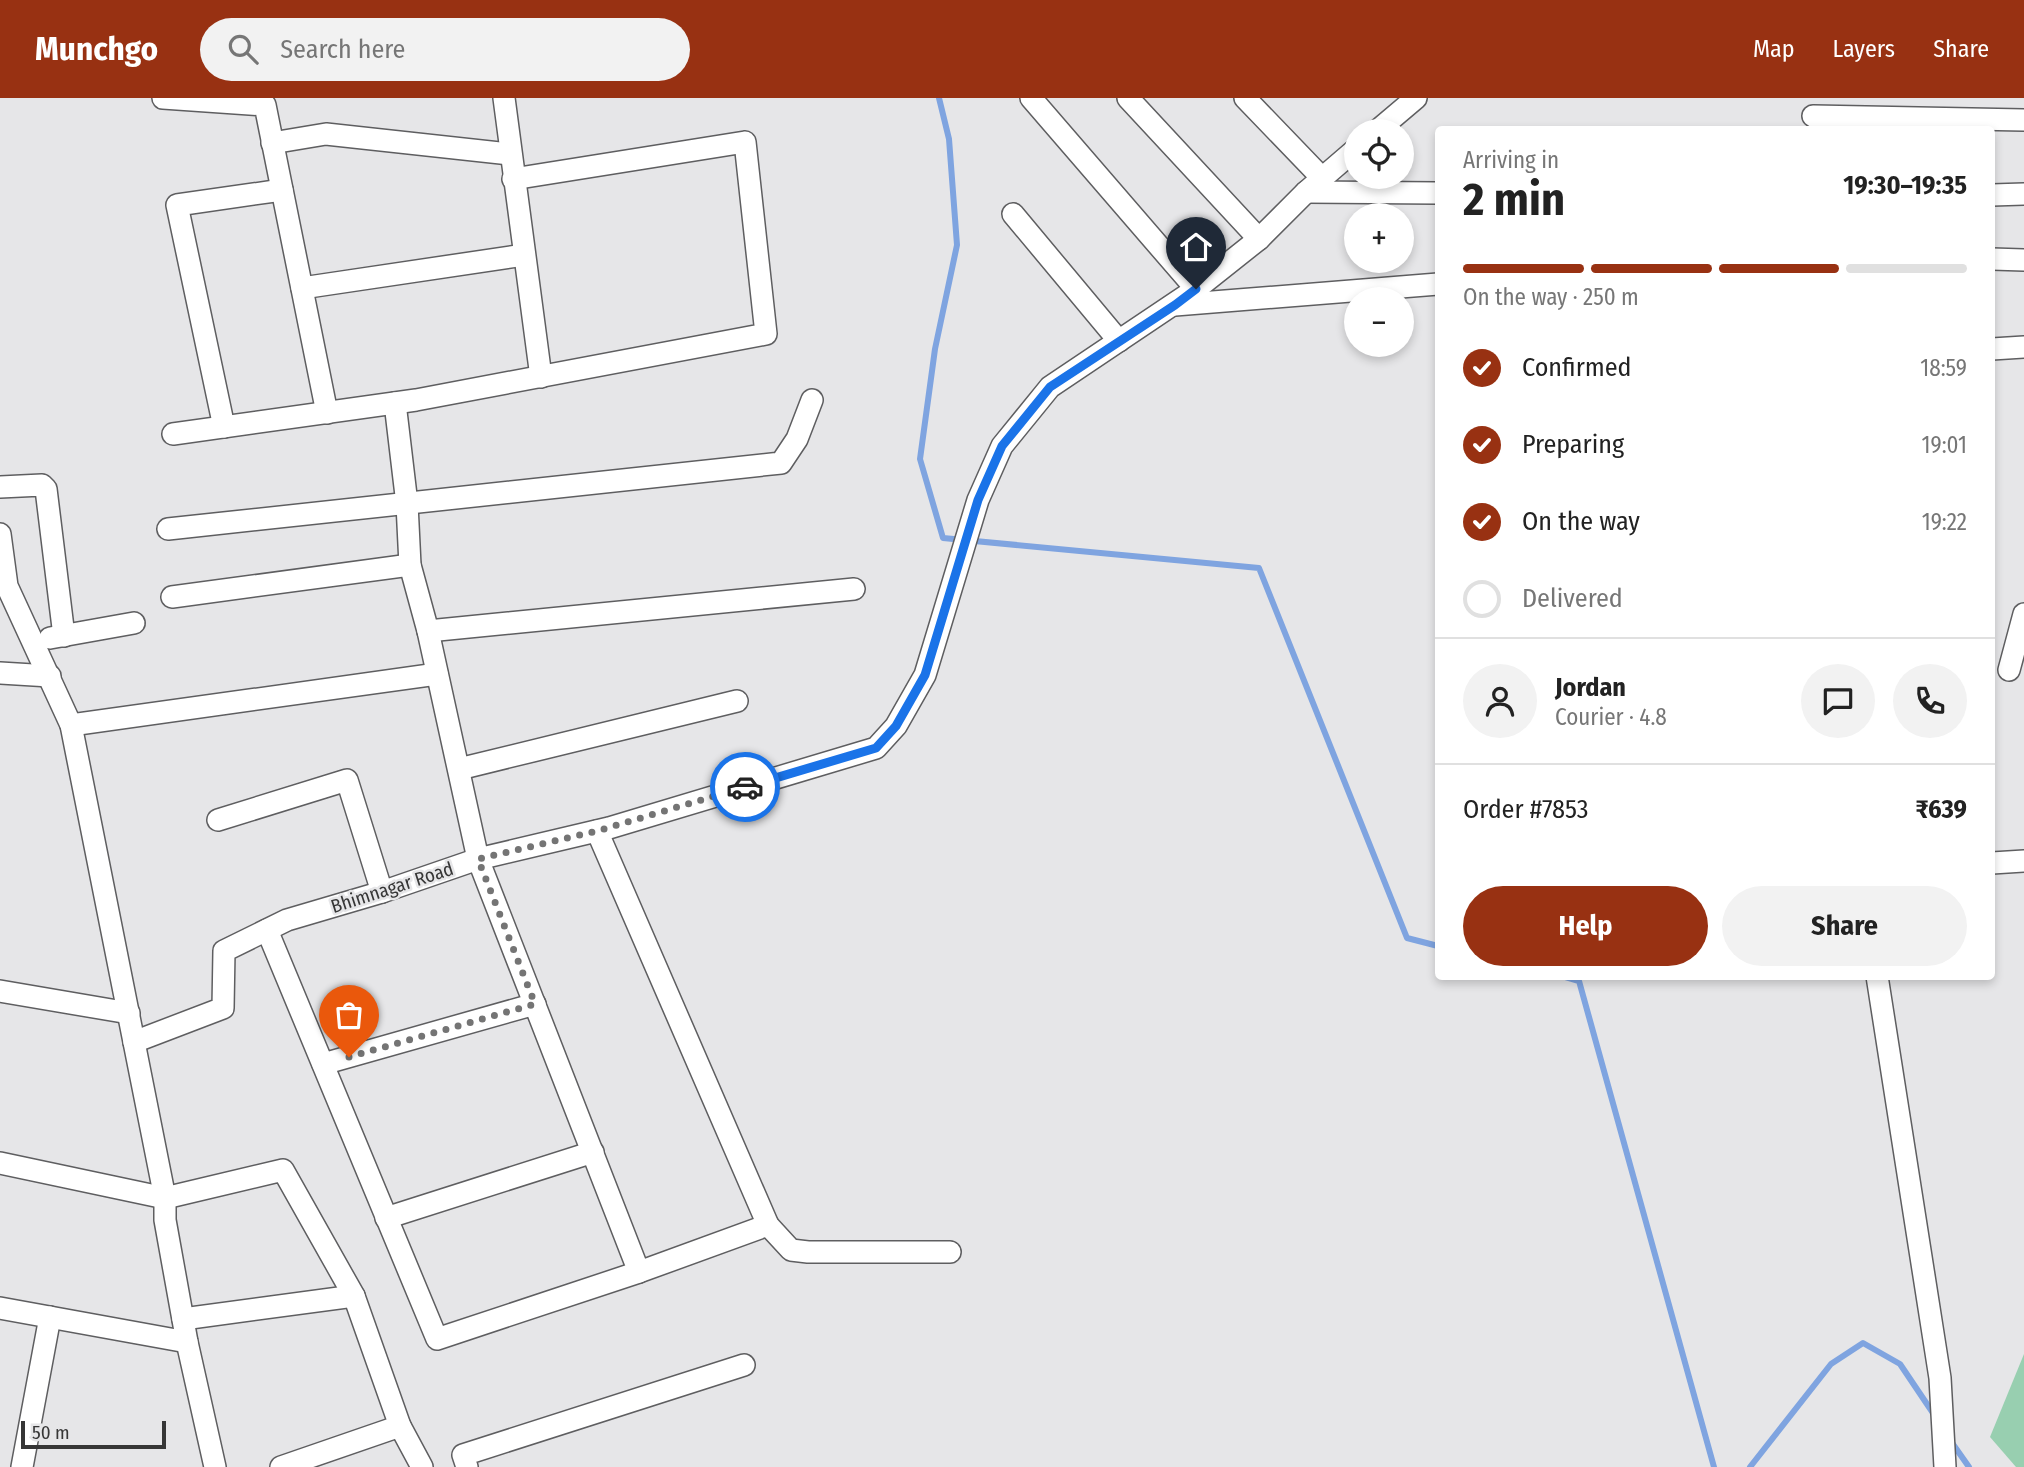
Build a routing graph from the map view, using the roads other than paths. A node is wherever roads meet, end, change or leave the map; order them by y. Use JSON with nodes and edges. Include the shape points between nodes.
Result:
{"nodes":[{"id":1,"x":163,"y":98,"type":"edge"},
{"id":2,"x":504,"y":98,"type":"edge"},
{"id":3,"x":1031,"y":98,"type":"edge"},
{"id":4,"x":1245,"y":98,"type":"edge"},
{"id":5,"x":1416,"y":98,"type":"edge"},
{"id":6,"x":1130,"y":99,"type":"edge"},
{"id":7,"x":1813,"y":114,"type":"edge"},
{"id":8,"x":1391,"y":119,"type":"edge"},
{"id":9,"x":2024,"y":120,"type":"edge"},
{"id":10,"x":272,"y":143,"type":"junction"},
{"id":11,"x":510,"y":154,"type":"junction"},
{"id":12,"x":1344,"y":160,"type":"edge"},
{"id":13,"x":513,"y":178,"type":"junction"},
{"id":14,"x":1323,"y":178,"type":"junction"},
{"id":15,"x":282,"y":190,"type":"junction"},
{"id":16,"x":1306,"y":192,"type":"junction"},
{"id":17,"x":1435,"y":193,"type":"edge"},
{"id":18,"x":2024,"y":194,"type":"edge"},
{"id":19,"x":1995,"y":195,"type":"edge"},
{"id":20,"x":1013,"y":214,"type":"dead end"},
{"id":21,"x":1259,"y":239,"type":"junction"},
{"id":22,"x":524,"y":255,"type":"junction"},
{"id":23,"x":1995,"y":259,"type":"edge"},
{"id":24,"x":2024,"y":260,"type":"edge"},
{"id":25,"x":1435,"y":284,"type":"edge"},
{"id":26,"x":302,"y":288,"type":"junction"},
{"id":27,"x":1196,"y":289,"type":"junction"},
{"id":28,"x":1175,"y":305,"type":"junction"},
{"id":29,"x":1119,"y":341,"type":"junction"},
{"id":30,"x":2024,"y":347,"type":"edge"},
{"id":31,"x":1995,"y":349,"type":"edge"},
{"id":32,"x":541,"y":377,"type":"junction"},
{"id":33,"x":812,"y":400,"type":"dead end"},
{"id":34,"x":395,"y":403,"type":"junction"},
{"id":35,"x":327,"y":413,"type":"junction"},
{"id":36,"x":224,"y":427,"type":"junction"},
{"id":37,"x":173,"y":434,"type":"dead end"},
{"id":38,"x":0,"y":487,"type":"edge"},
{"id":39,"x":407,"y":504,"type":"junction"},
{"id":40,"x":168,"y":529,"type":"dead end"},
{"id":41,"x":0,"y":534,"type":"edge"},
{"id":42,"x":410,"y":565,"type":"junction"},
{"id":43,"x":854,"y":589,"type":"dead end"},
{"id":44,"x":172,"y":597,"type":"dead end"},
{"id":45,"x":2024,"y":614,"type":"edge"},
{"id":46,"x":134,"y":624,"type":"dead end"},
{"id":47,"x":428,"y":631,"type":"junction"},
{"id":48,"x":64,"y":636,"type":"junction"},
{"id":49,"x":33,"y":641,"type":"junction"},
{"id":50,"x":2009,"y":670,"type":"dead end"},
{"id":51,"x":0,"y":673,"type":"edge"},
{"id":52,"x":437,"y":674,"type":"junction"},
{"id":53,"x":50,"y":676,"type":"junction"},
{"id":54,"x":737,"y":701,"type":"dead end"},
{"id":55,"x":71,"y":724,"type":"junction"},
{"id":56,"x":459,"y":769,"type":"junction"},
{"id":57,"x":219,"y":820,"type":"dead end"},
{"id":58,"x":597,"y":831,"type":"junction"},
{"id":59,"x":478,"y":859,"type":"junction"},
{"id":60,"x":2024,"y":861,"type":"edge"},
{"id":61,"x":1995,"y":863,"type":"edge"},
{"id":62,"x":382,"y":892,"type":"junction"},
{"id":63,"x":267,"y":930,"type":"junction"},
{"id":64,"x":1878,"y":980,"type":"edge"},
{"id":65,"x":0,"y":992,"type":"edge"},
{"id":66,"x":535,"y":1004,"type":"junction"},
{"id":67,"x":128,"y":1013,"type":"junction"},
{"id":68,"x":134,"y":1042,"type":"junction"},
{"id":69,"x":323,"y":1064,"type":"junction"},
{"id":70,"x":593,"y":1152,"type":"junction"},
{"id":71,"x":0,"y":1163,"type":"edge"},
{"id":72,"x":164,"y":1198,"type":"junction"},
{"id":73,"x":386,"y":1218,"type":"junction"},
{"id":74,"x":768,"y":1225,"type":"junction"},
{"id":75,"x":950,"y":1252,"type":"dead end"},
{"id":76,"x":639,"y":1272,"type":"junction"},
{"id":77,"x":354,"y":1296,"type":"junction"},
{"id":78,"x":0,"y":1308,"type":"edge"},
{"id":79,"x":50,"y":1317,"type":"junction"},
{"id":80,"x":183,"y":1319,"type":"junction"},
{"id":81,"x":187,"y":1342,"type":"junction"},
{"id":82,"x":744,"y":1364,"type":"dead end"},
{"id":83,"x":400,"y":1426,"type":"junction"},
{"id":84,"x":465,"y":1461,"type":"edge"},
{"id":85,"x":22,"y":1467,"type":"edge"},
{"id":86,"x":215,"y":1467,"type":"edge"},
{"id":87,"x":281,"y":1467,"type":"edge"},
{"id":88,"x":422,"y":1467,"type":"edge"},
{"id":89,"x":445,"y":1467,"type":"edge"},
{"id":90,"x":1945,"y":1467,"type":"edge"}],
"edges":[{"from":1,"to":10,"type":"street","via":[[265,105]]},
{"from":2,"to":11,"type":"street"},
{"from":3,"to":27,"type":"street"},
{"from":4,"to":14,"type":"street"},
{"from":5,"to":8,"type":"street"},
{"from":6,"to":21,"type":"street"},
{"from":7,"to":9,"type":"street"},
{"from":10,"to":11,"type":"street","via":[[326,134]]},
{"from":10,"to":15,"type":"street"},
{"from":11,"to":13,"type":"street"},
{"from":12,"to":14,"type":"street","name":"Bhimnagar Road"},
{"from":13,"to":22,"type":"street"},
{"from":13,"to":32,"type":"street","via":[[745,142],[766,334]]},
{"from":14,"to":16,"type":"street","name":"Bhimnagar Road"},
{"from":15,"to":26,"type":"street"},
{"from":15,"to":36,"type":"street","via":[[177,205]]},
{"from":16,"to":17,"type":"street"},
{"from":16,"to":21,"type":"street","name":"Bhimnagar Road"},
{"from":18,"to":19,"type":"street"},
{"from":20,"to":29,"type":"street"},
{"from":21,"to":27,"type":"street","name":"Bhimnagar Road"},
{"from":22,"to":26,"type":"street"},
{"from":22,"to":32,"type":"street"},
{"from":23,"to":24,"type":"street"},
{"from":25,"to":28,"type":"street"},
{"from":26,"to":35,"type":"street"},
{"from":27,"to":28,"type":"street","name":"Bhimnagar Road"},
{"from":28,"to":29,"type":"street","name":"Bhimnagar Road"},
{"from":29,"to":58,"type":"street","name":"Bhimnagar Road","via":[[1050,387],[1002,446],[978,500],[925,675],[896,726],[876,748]]},
{"from":30,"to":31,"type":"street"},
{"from":32,"to":34,"type":"street"},
{"from":33,"to":39,"type":"street","via":[[797,439],[781,463]]},
{"from":34,"to":35,"type":"street"},
{"from":34,"to":39,"type":"street"},
{"from":35,"to":36,"type":"street"},
{"from":36,"to":37,"type":"street"},
{"from":38,"to":48,"type":"street","via":[[39,485],[46,489]]},
{"from":39,"to":40,"type":"street"},
{"from":39,"to":42,"type":"street"},
{"from":41,"to":49,"type":"street","via":[[7,586]]},
{"from":42,"to":44,"type":"street"},
{"from":42,"to":47,"type":"street"},
{"from":43,"to":47,"type":"street"},
{"from":45,"to":50,"type":"street"},
{"from":46,"to":48,"type":"street"},
{"from":47,"to":52,"type":"street"},
{"from":48,"to":49,"type":"street"},
{"from":49,"to":53,"type":"street"},
{"from":51,"to":53,"type":"street"},
{"from":52,"to":55,"type":"street"},
{"from":52,"to":56,"type":"street"},
{"from":53,"to":55,"type":"street"},
{"from":54,"to":56,"type":"street"},
{"from":55,"to":67,"type":"street"},
{"from":56,"to":59,"type":"street"},
{"from":57,"to":62,"type":"street","via":[[348,780]]},
{"from":58,"to":59,"type":"street","name":"Bhimnagar Road"},
{"from":58,"to":74,"type":"street"},
{"from":59,"to":62,"type":"street","name":"Bhimnagar Road"},
{"from":59,"to":66,"type":"street"},
{"from":60,"to":61,"type":"street"},
{"from":62,"to":63,"type":"street","name":"Bhimnagar Road"},
{"from":63,"to":68,"type":"street","name":"Bhimnagar Road","via":[[224,951],[223,1008]]},
{"from":63,"to":69,"type":"street"},
{"from":64,"to":90,"type":"street","via":[[1940,1378]]},
{"from":65,"to":67,"type":"street"},
{"from":66,"to":69,"type":"street"},
{"from":66,"to":70,"type":"street"},
{"from":67,"to":68,"type":"street"},
{"from":68,"to":72,"type":"street"},
{"from":69,"to":73,"type":"street"},
{"from":70,"to":73,"type":"street"},
{"from":70,"to":76,"type":"street"},
{"from":71,"to":72,"type":"street"},
{"from":72,"to":77,"type":"street","via":[[284,1170]]},
{"from":72,"to":80,"type":"street"},
{"from":73,"to":76,"type":"street","via":[[437,1339]]},
{"from":74,"to":75,"type":"street","via":[[791,1250]]},
{"from":74,"to":76,"type":"street"},
{"from":77,"to":80,"type":"street"},
{"from":77,"to":83,"type":"street"},
{"from":78,"to":79,"type":"street"},
{"from":79,"to":81,"type":"street"},
{"from":79,"to":85,"type":"street"},
{"from":80,"to":81,"type":"street"},
{"from":81,"to":86,"type":"street"},
{"from":82,"to":84,"type":"street"},
{"from":83,"to":87,"type":"street"},
{"from":83,"to":88,"type":"street"},
{"from":84,"to":89,"type":"street"}]}
